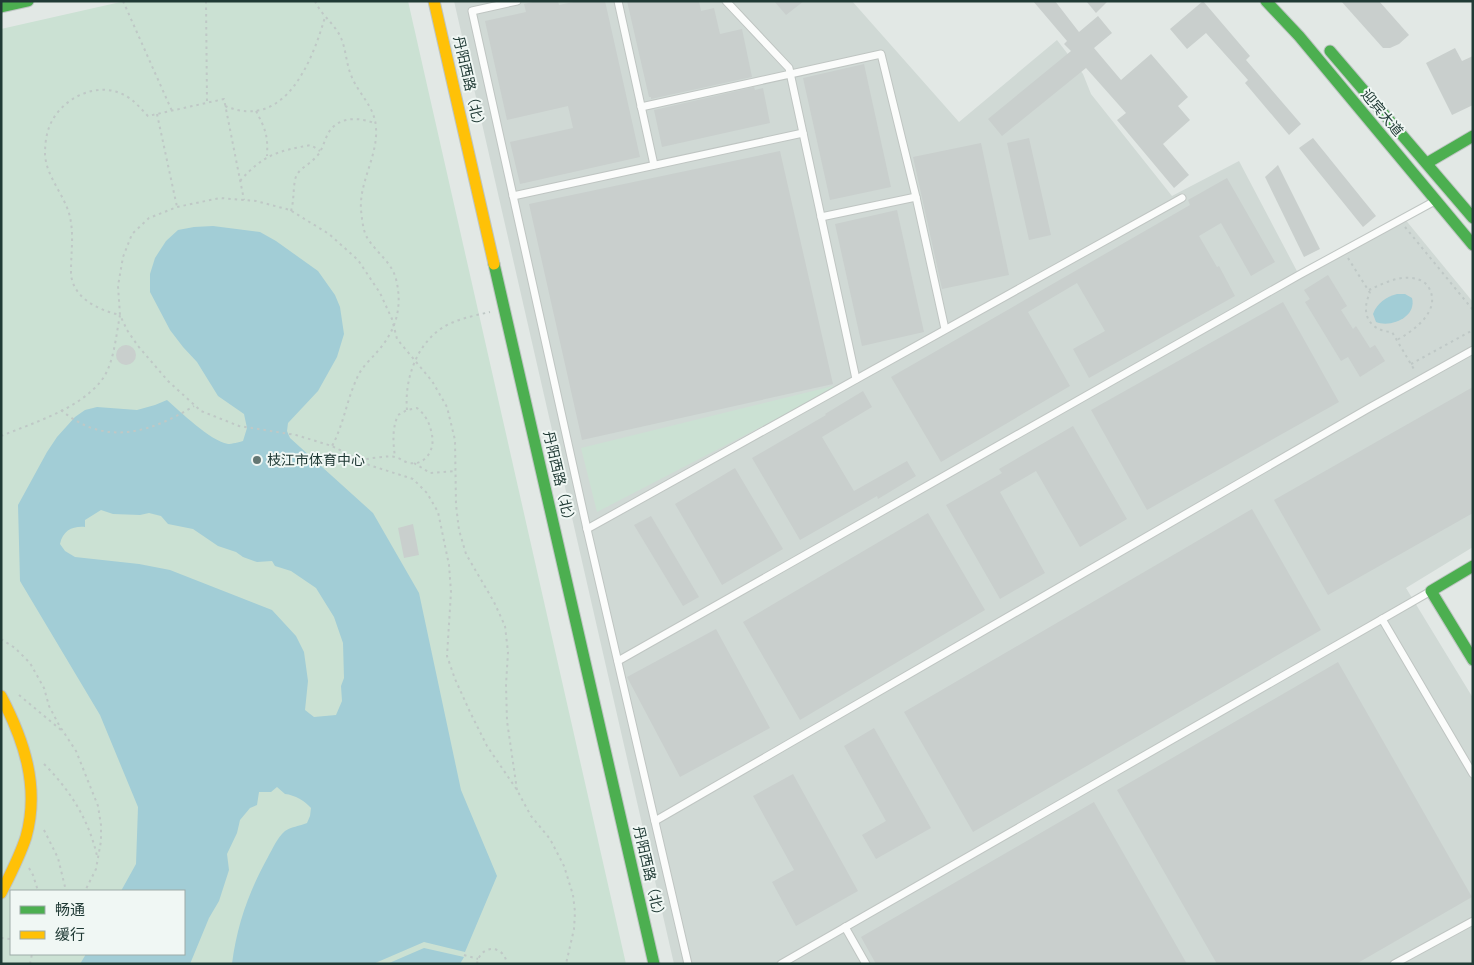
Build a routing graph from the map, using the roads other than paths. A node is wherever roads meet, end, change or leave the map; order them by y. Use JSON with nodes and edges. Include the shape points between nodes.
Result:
{"nodes":[{"id":1,"x":28,"y":1,"type":"edge"},
{"id":2,"x":434,"y":1,"type":"edge"},
{"id":3,"x":516,"y":1,"type":"edge"},
{"id":4,"x":618,"y":1,"type":"edge"},
{"id":5,"x":726,"y":1,"type":"edge"},
{"id":6,"x":1266,"y":1,"type":"edge"},
{"id":7,"x":1,"y":7,"type":"edge"},
{"id":8,"x":1324,"y":45,"type":"dead end"},
{"id":9,"x":790,"y":74,"type":"junction"},
{"id":10,"x":641,"y":106,"type":"junction"},
{"id":11,"x":803,"y":133,"type":"junction"},
{"id":12,"x":1473,"y":136,"type":"edge"},
{"id":13,"x":1427,"y":163,"type":"junction"},
{"id":14,"x":654,"y":164,"type":"junction"},
{"id":15,"x":513,"y":196,"type":"junction"},
{"id":16,"x":916,"y":197,"type":"junction"},
{"id":17,"x":1182,"y":198,"type":"dead end"},
{"id":18,"x":1436,"y":201,"type":"junction"},
{"id":19,"x":821,"y":218,"type":"junction"},
{"id":20,"x":1473,"y":218,"type":"edge"},
{"id":21,"x":1473,"y":245,"type":"edge"},
{"id":22,"x":946,"y":330,"type":"junction"},
{"id":23,"x":1473,"y":350,"type":"edge"},
{"id":24,"x":856,"y":379,"type":"junction"},
{"id":25,"x":587,"y":529,"type":"junction"},
{"id":26,"x":1473,"y":566,"type":"edge"},
{"id":27,"x":1431,"y":591,"type":"junction"},
{"id":28,"x":1382,"y":619,"type":"junction"},
{"id":29,"x":1473,"y":660,"type":"edge"},
{"id":30,"x":618,"y":661,"type":"junction"},
{"id":31,"x":1,"y":696,"type":"edge"},
{"id":32,"x":1473,"y":774,"type":"edge"},
{"id":33,"x":655,"y":821,"type":"junction"},
{"id":34,"x":1,"y":893,"type":"edge"},
{"id":35,"x":1473,"y":920,"type":"edge"},
{"id":36,"x":845,"y":927,"type":"junction"},
{"id":37,"x":654,"y":964,"type":"edge"},
{"id":38,"x":688,"y":964,"type":"edge"},
{"id":39,"x":781,"y":964,"type":"edge"},
{"id":40,"x":866,"y":964,"type":"edge"},
{"id":41,"x":1394,"y":964,"type":"edge"}],
"edges":[{"from":1,"to":7,"type":"street"},
{"from":2,"to":37,"type":"street","name":"丹阳西路（北）"},
{"from":3,"to":15,"type":"lane","via":[[472,10]]},
{"from":4,"to":10,"type":"lane"},
{"from":5,"to":9,"type":"lane","via":[[789,68]]},
{"from":6,"to":18,"type":"street","name":"迎宾大道"},
{"from":8,"to":13,"type":"street","name":"迎宾大道"},
{"from":9,"to":10,"type":"lane"},
{"from":9,"to":11,"type":"lane"},
{"from":9,"to":16,"type":"lane","via":[[882,54]]},
{"from":10,"to":14,"type":"lane"},
{"from":11,"to":14,"type":"lane"},
{"from":11,"to":19,"type":"lane"},
{"from":12,"to":13,"type":"street"},
{"from":13,"to":20,"type":"street","name":"迎宾大道"},
{"from":14,"to":15,"type":"lane"},
{"from":15,"to":25,"type":"lane"},
{"from":16,"to":19,"type":"lane"},
{"from":16,"to":22,"type":"lane"},
{"from":17,"to":22,"type":"lane"},
{"from":18,"to":21,"type":"street","name":"迎宾大道"},
{"from":18,"to":30,"type":"lane"},
{"from":19,"to":24,"type":"lane"},
{"from":22,"to":24,"type":"lane"},
{"from":23,"to":33,"type":"lane"},
{"from":24,"to":25,"type":"lane"},
{"from":25,"to":30,"type":"lane"},
{"from":26,"to":27,"type":"street"},
{"from":27,"to":28,"type":"lane"},
{"from":27,"to":29,"type":"street"},
{"from":28,"to":32,"type":"lane"},
{"from":28,"to":36,"type":"lane"},
{"from":30,"to":33,"type":"lane"},
{"from":31,"to":34,"type":"street","via":[[26,754],[31,808],[26,836]]},
{"from":33,"to":38,"type":"lane"},
{"from":35,"to":41,"type":"lane"},
{"from":36,"to":39,"type":"lane"},
{"from":36,"to":40,"type":"lane"}]}
